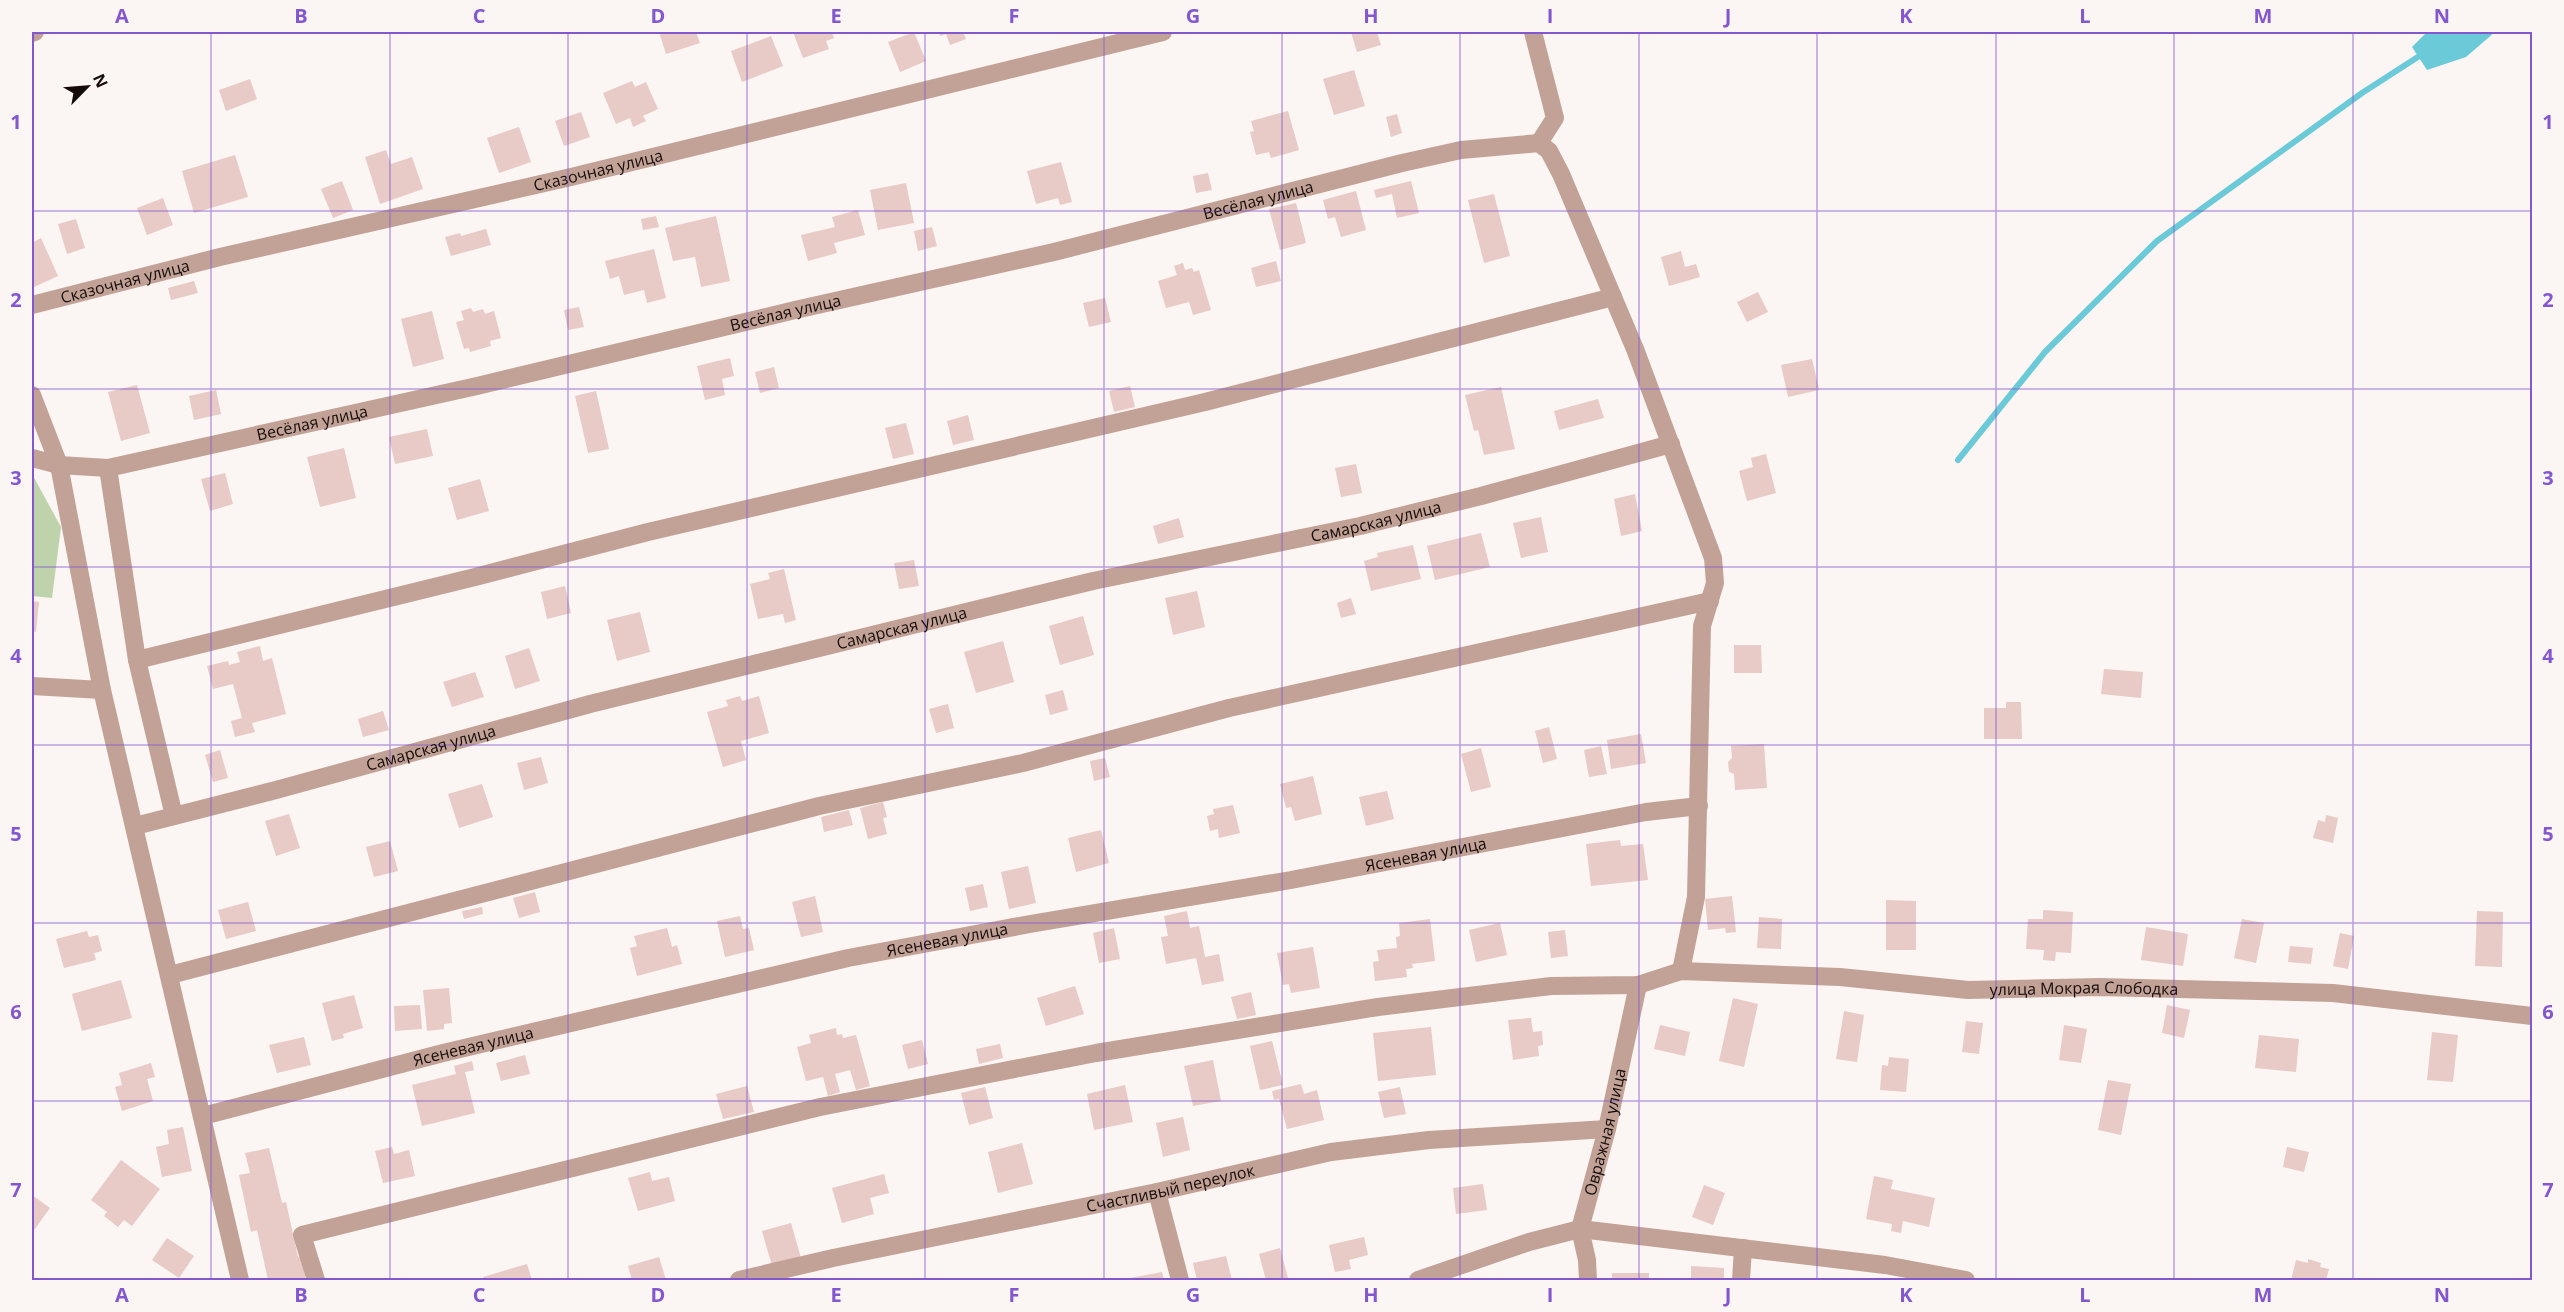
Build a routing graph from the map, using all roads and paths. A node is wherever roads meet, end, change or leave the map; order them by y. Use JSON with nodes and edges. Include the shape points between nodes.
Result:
{"nodes":[{"id":1,"x":1163,"y":32,"type":"edge"},
{"id":2,"x":1533,"y":32,"type":"edge"},
{"id":3,"x":1539,"y":143,"type":"junction"},
{"id":4,"x":1613,"y":297,"type":"junction"},
{"id":5,"x":32,"y":305,"type":"edge"},
{"id":6,"x":32,"y":395,"type":"edge"},
{"id":7,"x":1671,"y":444,"type":"junction"},
{"id":8,"x":32,"y":458,"type":"edge"},
{"id":9,"x":59,"y":465,"type":"junction"},
{"id":10,"x":108,"y":468,"type":"junction"},
{"id":11,"x":1710,"y":601,"type":"junction"},
{"id":12,"x":138,"y":660,"type":"junction"},
{"id":13,"x":32,"y":686,"type":"edge"},
{"id":14,"x":102,"y":690,"type":"junction"},
{"id":15,"x":1700,"y":806,"type":"junction"},
{"id":16,"x":174,"y":816,"type":"junction"},
{"id":17,"x":135,"y":826,"type":"junction"},
{"id":18,"x":1682,"y":971,"type":"junction"},
{"id":19,"x":170,"y":975,"type":"junction"},
{"id":20,"x":1638,"y":985,"type":"junction"},
{"id":21,"x":2532,"y":1016,"type":"edge"},
{"id":22,"x":203,"y":1116,"type":"junction"},
{"id":23,"x":1607,"y":1129,"type":"junction"},
{"id":24,"x":1157,"y":1192,"type":"junction"},
{"id":25,"x":1580,"y":1229,"type":"junction"},
{"id":26,"x":1743,"y":1248,"type":"junction"},
{"id":27,"x":1884,"y":1273,"type":"edge"},
{"id":28,"x":240,"y":1281,"type":"edge"},
{"id":29,"x":316,"y":1281,"type":"edge"},
{"id":30,"x":739,"y":1281,"type":"edge"},
{"id":31,"x":1180,"y":1281,"type":"edge"},
{"id":32,"x":1418,"y":1281,"type":"edge"},
{"id":33,"x":1588,"y":1281,"type":"edge"},
{"id":34,"x":1741,"y":1281,"type":"edge"},
{"id":35,"x":1966,"y":1281,"type":"edge"}],
"edges":[{"from":1,"to":5,"type":"street","name":"Сказочная улица"},
{"from":2,"to":3,"type":"street","via":[[1555,118]]},
{"from":3,"to":4,"type":"street","via":[[1549,151],[1561,174]]},
{"from":3,"to":10,"type":"street","name":"Весёлая улица","via":[[1461,150],[1054,252]]},
{"from":4,"to":7,"type":"street"},
{"from":4,"to":12,"type":"street","via":[[1193,405],[648,532]]},
{"from":6,"to":9,"type":"street"},
{"from":7,"to":11,"type":"street","via":[[1713,558],[1715,583]]},
{"from":7,"to":16,"type":"street","name":"Самарская улица","via":[[1360,526],[1093,581],[590,704]]},
{"from":8,"to":9,"type":"street","name":"Весёлая улица"},
{"from":9,"to":10,"type":"street","name":"Весёлая улица"},
{"from":9,"to":14,"type":"street"},
{"from":10,"to":12,"type":"street"},
{"from":11,"to":15,"type":"street","via":[[1702,626]]},
{"from":11,"to":19,"type":"street","via":[[1229,708],[1023,763],[819,806]]},
{"from":12,"to":16,"type":"street"},
{"from":13,"to":14,"type":"street"},
{"from":14,"to":17,"type":"street"},
{"from":15,"to":18,"type":"street","via":[[1696,897]]},
{"from":15,"to":22,"type":"street","name":"Ясеневая улица","via":[[1646,812],[1302,878],[848,958],[443,1053]]},
{"from":16,"to":17,"type":"street","name":"Самарская улица"},
{"from":17,"to":19,"type":"street"},
{"from":18,"to":20,"type":"street","name":"улица Мокрая Слободка"},
{"from":18,"to":21,"type":"street","name":"улица Мокрая Слободка","via":[[1840,977],[1968,990],[2100,987],[2333,993]]},
{"from":19,"to":22,"type":"street"},
{"from":20,"to":23,"type":"street","name":"Овражная улица"},
{"from":20,"to":29,"type":"street","name":"улица Мокрая Слободка","via":[[1551,986],[1378,1007],[1096,1053],[820,1107],[302,1235]]},
{"from":22,"to":28,"type":"street"},
{"from":23,"to":24,"type":"street","name":"Счастливый переулок","via":[[1429,1140],[1331,1152]]},
{"from":23,"to":25,"type":"street","name":"Овражная улица"},
{"from":24,"to":30,"type":"street","name":"Счастливый переулок"},
{"from":24,"to":31,"type":"street"},
{"from":25,"to":26,"type":"street"},
{"from":25,"to":32,"type":"street","via":[[1528,1242]]},
{"from":25,"to":33,"type":"street","name":"Овражная улица"},
{"from":26,"to":27,"type":"street"},
{"from":26,"to":34,"type":"street"},
{"from":27,"to":35,"type":"street"}]}
